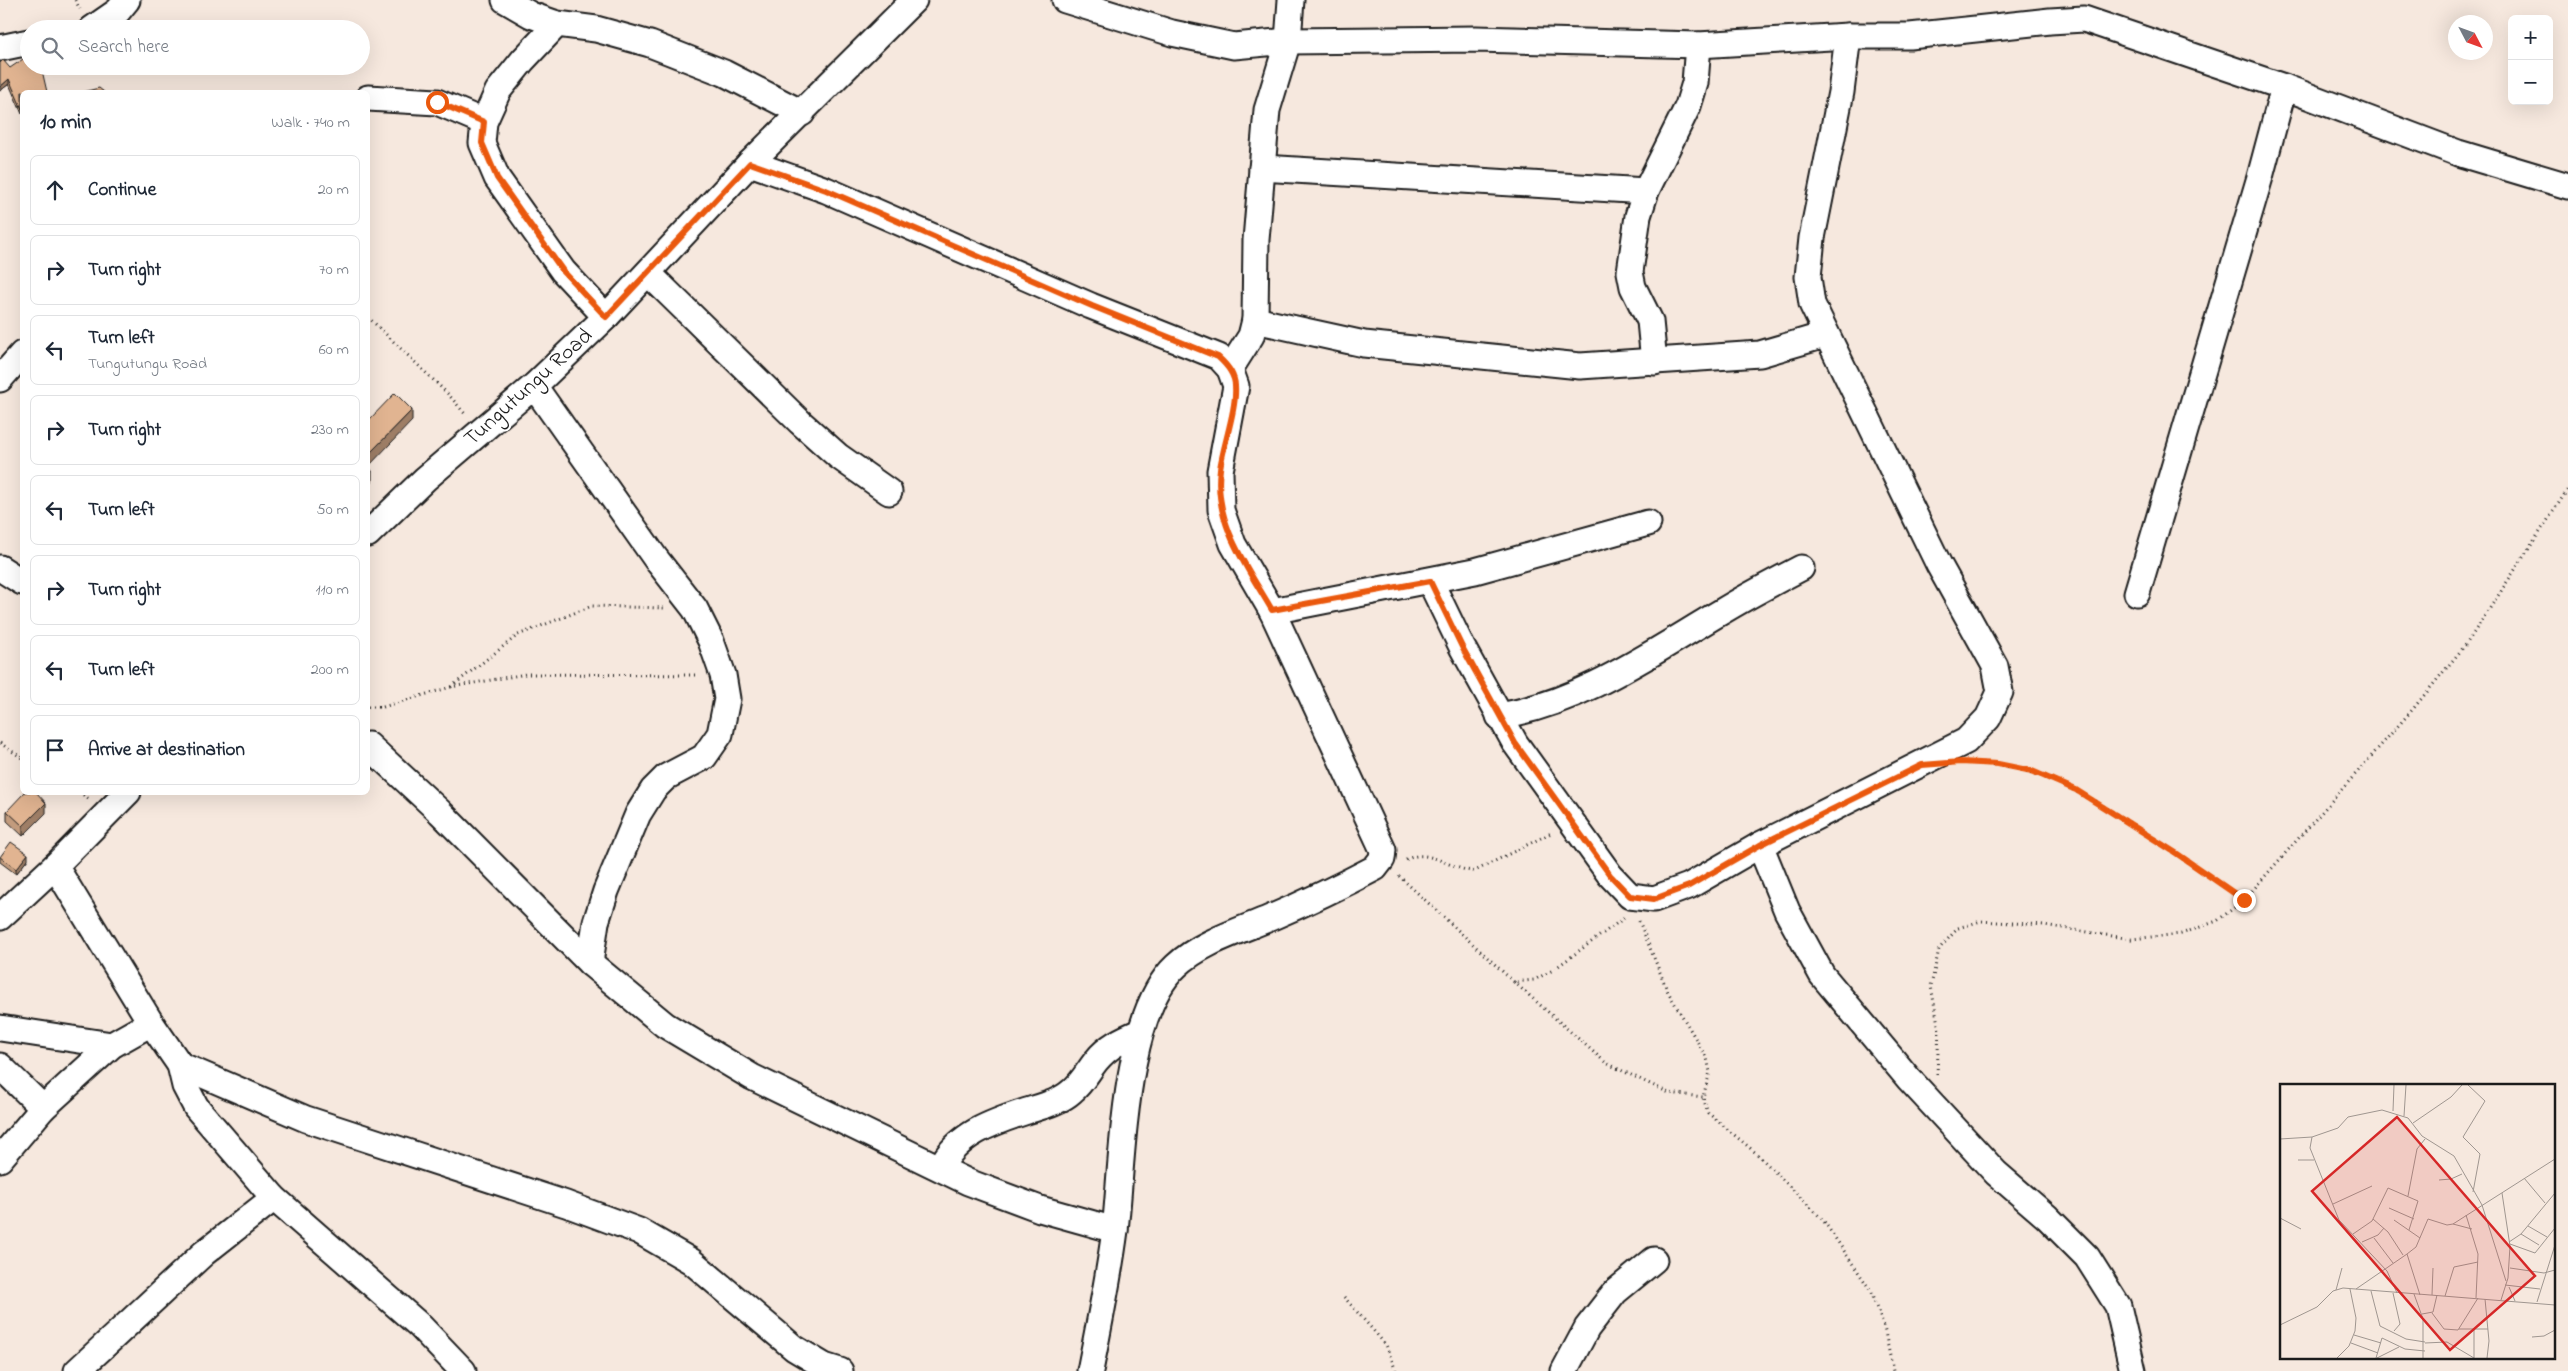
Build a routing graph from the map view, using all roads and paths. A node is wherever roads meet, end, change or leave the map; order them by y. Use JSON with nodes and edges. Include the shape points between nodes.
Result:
{"nodes":[{"id":1,"x":127,"y":0,"type":"edge"},
{"id":2,"x":505,"y":0,"type":"edge"},
{"id":3,"x":914,"y":0,"type":"edge"},
{"id":4,"x":1065,"y":0,"type":"edge"},
{"id":5,"x":1292,"y":0,"type":"edge"},
{"id":6,"x":106,"y":20,"type":"edge"},
{"id":7,"x":556,"y":24,"type":"junction"},
{"id":8,"x":1848,"y":36,"type":"junction"},
{"id":9,"x":1288,"y":41,"type":"junction"},
{"id":10,"x":20,"y":44,"type":"edge"},
{"id":11,"x":1698,"y":45,"type":"junction"},
{"id":12,"x":0,"y":48,"type":"edge"},
{"id":13,"x":2284,"y":87,"type":"junction"},
{"id":14,"x":370,"y":98,"type":"edge"},
{"id":15,"x":802,"y":113,"type":"junction"},
{"id":16,"x":484,"y":122,"type":"junction"},
{"id":17,"x":750,"y":163,"type":"junction"},
{"id":18,"x":1262,"y":168,"type":"junction"},
{"id":19,"x":2568,"y":186,"type":"edge"},
{"id":20,"x":1646,"y":190,"type":"junction"},
{"id":21,"x":649,"y":274,"type":"junction"},
{"id":22,"x":606,"y":317,"type":"junction"},
{"id":23,"x":370,"y":318,"type":"edge"},
{"id":24,"x":1255,"y":320,"type":"junction"},
{"id":25,"x":1825,"y":335,"type":"junction"},
{"id":26,"x":20,"y":358,"type":"edge"},
{"id":27,"x":1654,"y":362,"type":"junction"},
{"id":28,"x":1230,"y":369,"type":"junction"},
{"id":29,"x":0,"y":379,"type":"edge"},
{"id":30,"x":534,"y":386,"type":"junction"},
{"id":31,"x":481,"y":433,"type":"junction"},
{"id":32,"x":2568,"y":489,"type":"edge"},
{"id":33,"x":889,"y":492,"type":"dead end"},
{"id":34,"x":1648,"y":523,"type":"dead end"},
{"id":35,"x":370,"y":532,"type":"edge"},
{"id":36,"x":0,"y":568,"type":"edge"},
{"id":37,"x":1801,"y":568,"type":"dead end"},
{"id":38,"x":20,"y":581,"type":"edge"},
{"id":39,"x":1430,"y":581,"type":"junction"},
{"id":40,"x":2137,"y":594,"type":"dead end"},
{"id":41,"x":695,"y":609,"type":"junction"},
{"id":42,"x":1272,"y":610,"type":"junction"},
{"id":43,"x":723,"y":675,"type":"junction"},
{"id":44,"x":451,"y":687,"type":"junction"},
{"id":45,"x":370,"y":707,"type":"edge"},
{"id":46,"x":1499,"y":716,"type":"junction"},
{"id":47,"x":0,"y":743,"type":"edge"},
{"id":48,"x":370,"y":746,"type":"edge"},
{"id":49,"x":20,"y":757,"type":"edge"},
{"id":50,"x":1970,"y":763,"type":"dead end"},
{"id":51,"x":125,"y":795,"type":"edge"},
{"id":52,"x":1572,"y":823,"type":"junction"},
{"id":53,"x":1760,"y":845,"type":"junction"},
{"id":54,"x":1387,"y":864,"type":"junction"},
{"id":55,"x":55,"y":866,"type":"junction"},
{"id":56,"x":2244,"y":900,"type":"junction"},
{"id":57,"x":1644,"y":905,"type":"junction"},
{"id":58,"x":0,"y":917,"type":"edge"},
{"id":59,"x":590,"y":963,"type":"junction"},
{"id":60,"x":1514,"y":982,"type":"junction"},
{"id":61,"x":151,"y":1023,"type":"junction"},
{"id":62,"x":0,"y":1028,"type":"edge"},
{"id":63,"x":1140,"y":1032,"type":"junction"},
{"id":64,"x":112,"y":1045,"type":"junction"},
{"id":65,"x":180,"y":1065,"type":"junction"},
{"id":66,"x":0,"y":1066,"type":"edge"},
{"id":67,"x":1703,"y":1098,"type":"junction"},
{"id":68,"x":43,"y":1108,"type":"junction"},
{"id":69,"x":1938,"y":1110,"type":"junction"},
{"id":70,"x":0,"y":1159,"type":"edge"},
{"id":71,"x":940,"y":1167,"type":"junction"},
{"id":72,"x":274,"y":1198,"type":"junction"},
{"id":73,"x":1115,"y":1230,"type":"junction"},
{"id":74,"x":1654,"y":1260,"type":"dead end"},
{"id":75,"x":1344,"y":1297,"type":"dead end"},
{"id":76,"x":77,"y":1371,"type":"edge"},
{"id":77,"x":464,"y":1371,"type":"edge"},
{"id":78,"x":840,"y":1371,"type":"edge"},
{"id":79,"x":1090,"y":1371,"type":"edge"},
{"id":80,"x":1396,"y":1371,"type":"edge"},
{"id":81,"x":1564,"y":1371,"type":"edge"},
{"id":82,"x":1893,"y":1371,"type":"edge"},
{"id":83,"x":2133,"y":1371,"type":"edge"}],
"edges":[{"from":1,"to":6,"type":"street","via":[[118,12]]},
{"from":2,"to":7,"type":"street","via":[[531,15]]},
{"from":3,"to":15,"type":"street","name":"Tungutungu Road"},
{"from":4,"to":9,"type":"street","via":[[1172,33],[1234,46]]},
{"from":5,"to":9,"type":"street"},
{"from":7,"to":15,"type":"street","via":[[596,29],[650,44],[724,73]]},
{"from":7,"to":16,"type":"street","via":[[498,91]]},
{"from":8,"to":11,"type":"street"},
{"from":8,"to":13,"type":"street","via":[[1910,36],[2084,19]]},
{"from":8,"to":25,"type":"street","via":[[1808,277],[1812,304]]},
{"from":9,"to":11,"type":"street","via":[[1476,39]]},
{"from":9,"to":18,"type":"street","via":[[1266,110]]},
{"from":10,"to":12,"type":"street"},
{"from":11,"to":20,"type":"street","via":[[1695,83],[1688,106]]},
{"from":13,"to":19,"type":"street","via":[[2458,153]]},
{"from":13,"to":40,"type":"street"},
{"from":14,"to":16,"type":"street","via":[[437,102]]},
{"from":15,"to":17,"type":"street","name":"Tungutungu Road"},
{"from":16,"to":22,"type":"street","via":[[482,143],[497,178],[563,271]]},
{"from":17,"to":21,"type":"street","name":"Tungutungu Road"},
{"from":17,"to":28,"type":"street","via":[[826,190],[1218,357]]},
{"from":18,"to":20,"type":"street"},
{"from":18,"to":24,"type":"street","via":[[1256,240]]},
{"from":20,"to":27,"type":"street","via":[[1638,216],[1630,272],[1633,287],[1650,320]]},
{"from":21,"to":22,"type":"street","name":"Tungutungu Road"},
{"from":21,"to":33,"type":"street","via":[[800,422],[838,456]]},
{"from":22,"to":30,"type":"street","name":"Tungutungu Road"},
{"from":23,"to":31,"type":"path","via":[[449,395]]},
{"from":24,"to":27,"type":"street","via":[[1364,344],[1416,350],[1580,366]]},
{"from":24,"to":28,"type":"street","via":[[1251,336]]},
{"from":25,"to":27,"type":"street","via":[[1760,354]]},
{"from":25,"to":53,"type":"street","via":[[1939,565],[1995,666],[2000,692],[1988,718],[1966,741]]},
{"from":26,"to":29,"type":"street"},
{"from":28,"to":42,"type":"street","via":[[1236,386],[1220,471],[1221,510],[1233,544]]},
{"from":30,"to":31,"type":"street","name":"Tungutungu Road"},
{"from":30,"to":41,"type":"street"},
{"from":31,"to":35,"type":"street","name":"Tungutungu Road","via":[[425,479]]},
{"from":32,"to":56,"type":"path","via":[[2467,643],[2413,710]]},
{"from":34,"to":39,"type":"street"},
{"from":36,"to":38,"type":"street"},
{"from":37,"to":46,"type":"street","via":[[1600,682],[1560,701]]},
{"from":39,"to":42,"type":"street"},
{"from":39,"to":46,"type":"street"},
{"from":41,"to":43,"type":"street"},
{"from":41,"to":44,"type":"path","via":[[592,606],[518,635]]},
{"from":42,"to":54,"type":"street","via":[[1376,832]]},
{"from":43,"to":44,"type":"path","via":[[526,674]]},
{"from":43,"to":59,"type":"street","via":[[727,699],[720,734],[704,757],[666,777],[653,790],[638,814],[596,922]]},
{"from":44,"to":45,"type":"path","via":[[383,707]]},
{"from":46,"to":52,"type":"street"},
{"from":47,"to":49,"type":"path"},
{"from":48,"to":59,"type":"street"},
{"from":50,"to":56,"type":"path","via":[[1998,764],[2032,771],[2076,790]]},
{"from":51,"to":55,"type":"street"},
{"from":52,"to":54,"type":"path","via":[[1475,871],[1464,871],[1426,855]]},
{"from":52,"to":57,"type":"street","via":[[1610,875],[1630,896]]},
{"from":53,"to":57,"type":"street","via":[[1689,886]]},
{"from":53,"to":69,"type":"street","via":[[1787,911],[1822,975]]},
{"from":54,"to":60,"type":"path"},
{"from":54,"to":63,"type":"street","via":[[1199,950],[1175,966],[1158,989]]},
{"from":55,"to":58,"type":"street"},
{"from":55,"to":61,"type":"street"},
{"from":56,"to":69,"type":"path","via":[[2217,921],[2180,934],[2131,939],[2008,922],[1981,921],[1958,928],[1939,949],[1932,986],[1939,1030]]},
{"from":57,"to":60,"type":"path","via":[[1553,970],[1534,980]]},
{"from":57,"to":67,"type":"path","via":[[1668,992],[1707,1058],[1710,1072]]},
{"from":59,"to":71,"type":"street","via":[[665,1025],[752,1077]]},
{"from":60,"to":67,"type":"path","via":[[1606,1063],[1669,1094]]},
{"from":61,"to":64,"type":"street"},
{"from":61,"to":65,"type":"street"},
{"from":62,"to":64,"type":"street"},
{"from":63,"to":71,"type":"street","via":[[1108,1049],[1072,1091],[1052,1104],[1017,1114],[965,1138],[953,1147]]},
{"from":63,"to":73,"type":"street","via":[[1125,1120]]},
{"from":64,"to":68,"type":"street"},
{"from":65,"to":72,"type":"street","via":[[185,1086],[196,1107]]},
{"from":65,"to":78,"type":"street","via":[[306,1119],[638,1231],[691,1261],[794,1348],[824,1366]]},
{"from":66,"to":68,"type":"street"},
{"from":67,"to":82,"type":"path","via":[[1708,1113],[1756,1154],[1823,1220],[1869,1288],[1884,1327]]},
{"from":68,"to":70,"type":"street"},
{"from":69,"to":83,"type":"street","via":[[1996,1173],[2087,1257],[2118,1306]]},
{"from":71,"to":73,"type":"street","via":[[968,1182],[1040,1209]]},
{"from":72,"to":76,"type":"street","via":[[204,1253]]},
{"from":72,"to":77,"type":"street","via":[[419,1325]]},
{"from":73,"to":79,"type":"street"},
{"from":74,"to":81,"type":"street","via":[[1615,1292],[1586,1328]]},
{"from":75,"to":80,"type":"path","via":[[1386,1345]]}]}
